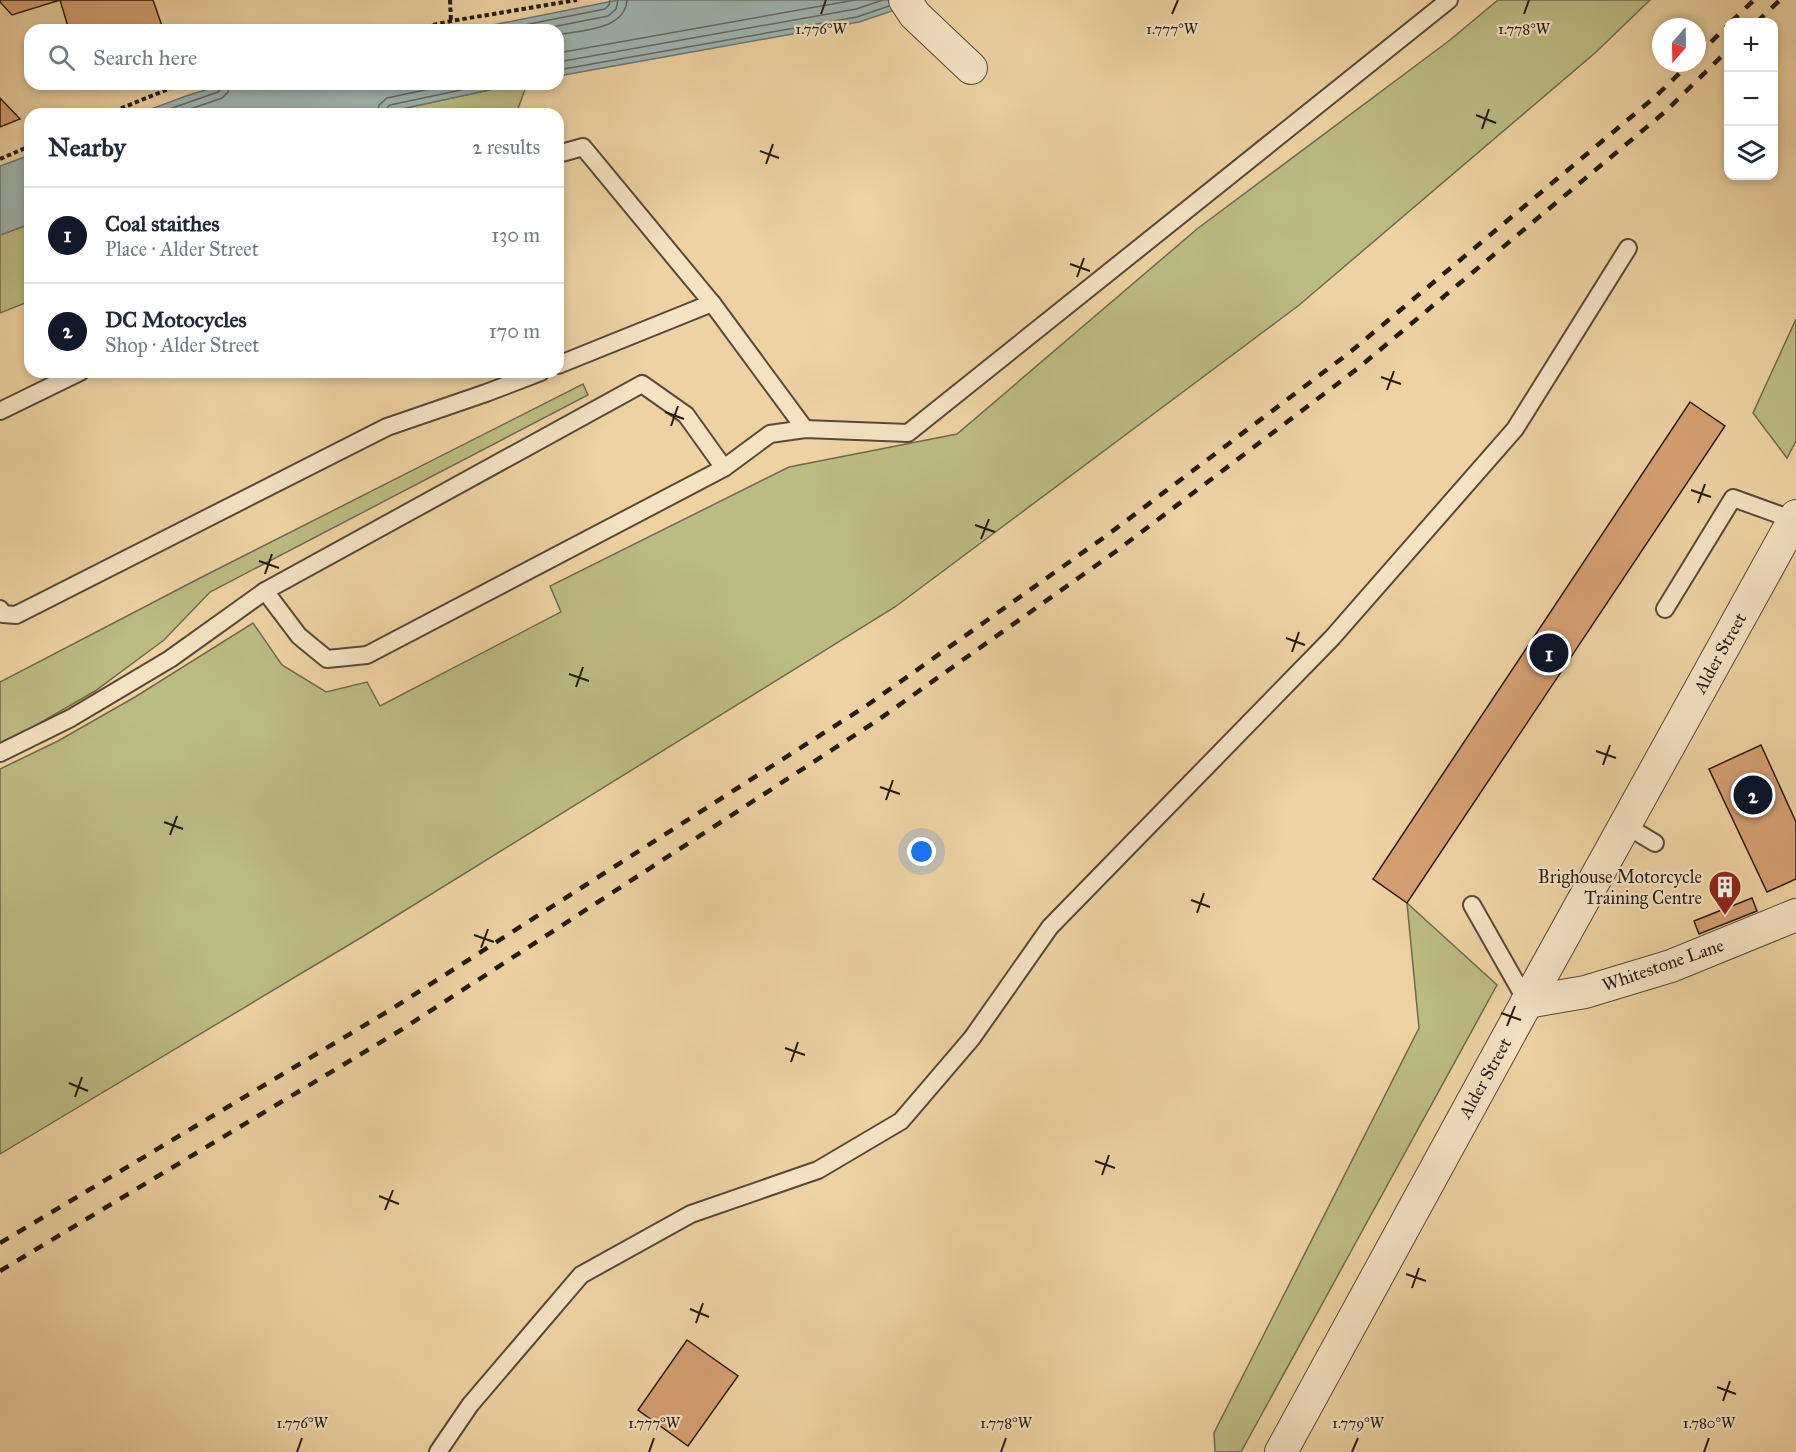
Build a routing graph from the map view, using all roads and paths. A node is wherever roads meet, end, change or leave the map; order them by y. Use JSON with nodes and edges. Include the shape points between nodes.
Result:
{"nodes":[{"id":1,"x":450,"y":0,"type":"edge"},
{"id":2,"x":573,"y":0,"type":"edge"},
{"id":3,"x":1449,"y":0,"type":"edge"},
{"id":4,"x":910,"y":7,"type":"edge"},
{"id":5,"x":451,"y":21,"type":"junction"},
{"id":6,"x":438,"y":24,"type":"edge"},
{"id":7,"x":971,"y":68,"type":"dead end"},
{"id":8,"x":166,"y":90,"type":"edge"},
{"id":9,"x":122,"y":108,"type":"edge"},
{"id":10,"x":24,"y":149,"type":"edge"},
{"id":11,"x":564,"y":152,"type":"edge"},
{"id":12,"x":0,"y":159,"type":"edge"},
{"id":13,"x":1628,"y":248,"type":"dead end"},
{"id":14,"x":712,"y":303,"type":"junction"},
{"id":15,"x":564,"y":363,"type":"edge"},
{"id":16,"x":68,"y":378,"type":"edge"},
{"id":17,"x":525,"y":378,"type":"edge"},
{"id":18,"x":0,"y":411,"type":"edge"},
{"id":19,"x":805,"y":429,"type":"junction"},
{"id":20,"x":724,"y":468,"type":"junction"},
{"id":21,"x":1795,"y":518,"type":"edge"},
{"id":22,"x":265,"y":591,"type":"junction"},
{"id":23,"x":0,"y":609,"type":"edge"},
{"id":24,"x":1665,"y":609,"type":"dead end"},
{"id":25,"x":0,"y":753,"type":"edge"},
{"id":26,"x":1625,"y":825,"type":"junction"},
{"id":27,"x":1655,"y":843,"type":"dead end"},
{"id":28,"x":1472,"y":905,"type":"dead end"},
{"id":29,"x":1796,"y":915,"type":"edge"},
{"id":30,"x":1527,"y":1002,"type":"junction"},
{"id":31,"x":438,"y":1452,"type":"edge"},
{"id":32,"x":1281,"y":1452,"type":"edge"}],
"edges":[{"from":1,"to":5,"type":"path"},
{"from":2,"to":5,"type":"path"},
{"from":3,"to":19,"type":"lane","via":[[908,433]]},
{"from":4,"to":7,"type":"street"},
{"from":5,"to":6,"type":"path"},
{"from":8,"to":9,"type":"path"},
{"from":10,"to":12,"type":"path"},
{"from":11,"to":14,"type":"lane","via":[[583,147]]},
{"from":13,"to":31,"type":"lane","via":[[1515,429],[1332,638],[1050,927],[972,1038],[901,1121],[818,1170],[691,1214],[581,1275],[470,1405]]},
{"from":14,"to":15,"type":"lane"},
{"from":14,"to":19,"type":"lane"},
{"from":16,"to":18,"type":"lane"},
{"from":17,"to":23,"type":"lane","via":[[387,426],[16,615],[3,614]]},
{"from":19,"to":20,"type":"lane","via":[[770,434]]},
{"from":20,"to":22,"type":"lane","via":[[367,655],[327,659],[299,636]]},
{"from":20,"to":22,"type":"lane","via":[[686,415],[642,384]]},
{"from":21,"to":24,"type":"lane","via":[[1733,498]]},
{"from":21,"to":26,"type":"street","name":"Alder Street"},
{"from":22,"to":25,"type":"lane","via":[[170,659],[71,718]]},
{"from":26,"to":27,"type":"lane"},
{"from":26,"to":30,"type":"street","name":"Alder Street"},
{"from":28,"to":30,"type":"lane"},
{"from":29,"to":30,"type":"street","name":"Whitestone Lane","via":[[1671,966],[1585,992]]},
{"from":30,"to":32,"type":"street","name":"Alder Street"}]}
